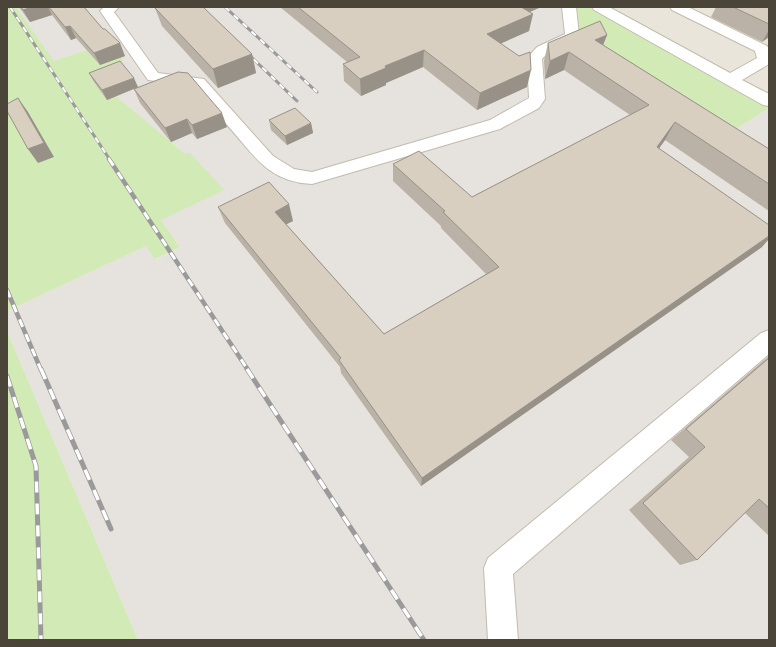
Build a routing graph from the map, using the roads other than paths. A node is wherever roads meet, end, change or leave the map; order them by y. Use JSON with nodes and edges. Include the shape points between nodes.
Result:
{"nodes":[{"id":1,"x":112,"y":7,"type":"edge"},
{"id":2,"x":570,"y":7,"type":"edge"},
{"id":3,"x":599,"y":7,"type":"edge"},
{"id":4,"x":677,"y":7,"type":"edge"},
{"id":5,"x":765,"y":47,"type":"edge"},
{"id":6,"x":730,"y":80,"type":"junction"},
{"id":7,"x":769,"y":101,"type":"edge"},
{"id":8,"x":769,"y":340,"type":"edge"},
{"id":9,"x":503,"y":640,"type":"edge"}],
"edges":[{"from":1,"to":2,"type":"lane","via":[[107,11],[153,77],[198,82],[268,160],[278,168],[301,178],[312,178],[483,126],[494,125],[533,104],[536,99],[534,58],[539,52],[572,35]]},
{"from":3,"to":6,"type":"lane"},
{"from":4,"to":5,"type":"lane"},
{"from":5,"to":6,"type":"lane","via":[[765,60]]},
{"from":6,"to":7,"type":"lane"},
{"from":8,"to":9,"type":"lane","via":[[498,568]]}]}
